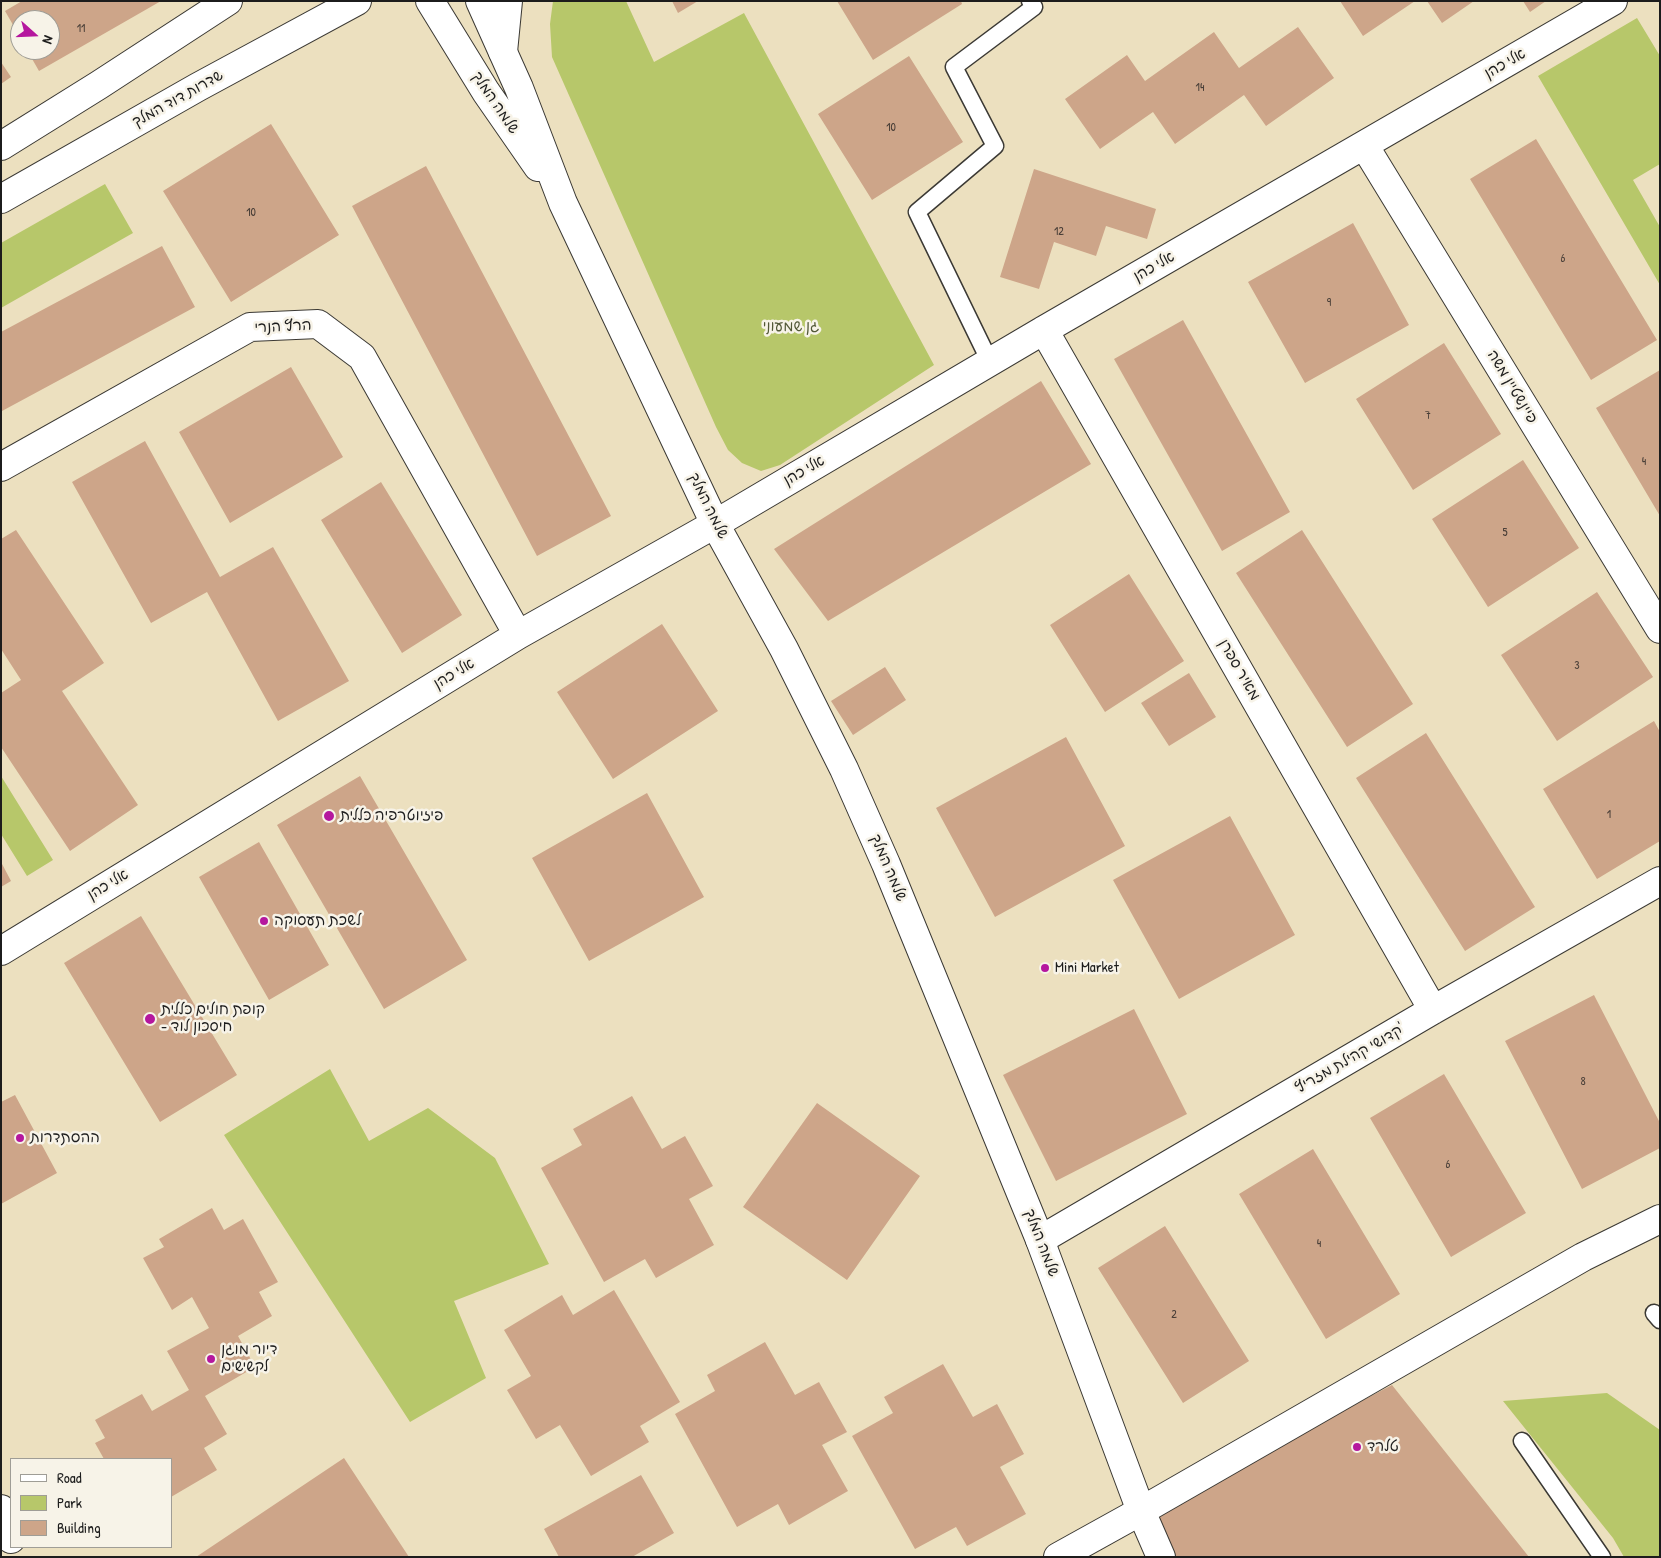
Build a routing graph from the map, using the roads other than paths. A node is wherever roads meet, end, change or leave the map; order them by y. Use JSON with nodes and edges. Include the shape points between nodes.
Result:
{"nodes":[{"id":1,"x":228,"y":1,"type":"edge"},
{"id":2,"x":357,"y":1,"type":"edge"},
{"id":3,"x":430,"y":1,"type":"edge"},
{"id":4,"x":480,"y":1,"type":"edge"},
{"id":5,"x":508,"y":1,"type":"edge"},
{"id":6,"x":1030,"y":1,"type":"edge"},
{"id":7,"x":1613,"y":1,"type":"edge"},
{"id":8,"x":503,"y":52,"type":"junction"},
{"id":9,"x":1364,"y":145,"type":"junction"},
{"id":10,"x":1,"y":146,"type":"edge"},
{"id":11,"x":1,"y":199,"type":"edge"},
{"id":12,"x":563,"y":203,"type":"junction"},
{"id":13,"x":1044,"y":330,"type":"junction"},
{"id":14,"x":990,"y":362,"type":"junction"},
{"id":15,"x":1,"y":467,"type":"edge"},
{"id":16,"x":715,"y":524,"type":"junction"},
{"id":17,"x":1660,"y":628,"type":"edge"},
{"id":18,"x":518,"y":635,"type":"junction"},
{"id":19,"x":1660,"y":881,"type":"edge"},
{"id":20,"x":1,"y":951,"type":"edge"},
{"id":21,"x":1433,"y":1010,"type":"junction"},
{"id":22,"x":1660,"y":1220,"type":"edge"},
{"id":23,"x":1040,"y":1240,"type":"junction"},
{"id":24,"x":1522,"y":1441,"type":"dead end"},
{"id":25,"x":1,"y":1509,"type":"edge"},
{"id":26,"x":1141,"y":1511,"type":"junction"},
{"id":27,"x":10,"y":1536,"type":"edge"},
{"id":28,"x":1058,"y":1557,"type":"edge"},
{"id":29,"x":1161,"y":1557,"type":"edge"},
{"id":30,"x":1602,"y":1557,"type":"edge"}],
"edges":[{"from":1,"to":10,"type":"street"},
{"from":2,"to":11,"type":"street","name":"שדרות דוד המלך"},
{"from":3,"to":12,"type":"street","name":"שלמה המלך","via":[[486,92]]},
{"from":4,"to":8,"type":"street","name":"שלמה המלך"},
{"from":5,"to":8,"type":"street"},
{"from":6,"to":14,"type":"lane","via":[[1034,7],[954,67],[995,146],[917,212]]},
{"from":7,"to":9,"type":"street","name":"אלי כהן"},
{"from":8,"to":12,"type":"street","name":"שלמה המלך"},
{"from":9,"to":13,"type":"street","name":"אלי כהן"},
{"from":9,"to":17,"type":"street","name":"פיינשטיין משה"},
{"from":12,"to":16,"type":"street","name":"שלמה המלך"},
{"from":13,"to":14,"type":"street","name":"אלי כהן"},
{"from":13,"to":21,"type":"street","name":"מאיר ספרן"},
{"from":14,"to":16,"type":"street","name":"אלי כהן"},
{"from":15,"to":18,"type":"street","name":"הרץ הנרי","via":[[250,327],[318,324],[362,357]]},
{"from":16,"to":18,"type":"street","name":"אלי כהן"},
{"from":16,"to":23,"type":"street","name":"שלמה המלך","via":[[784,649],[844,769]]},
{"from":18,"to":20,"type":"street","name":"אלי כהן"},
{"from":19,"to":21,"type":"street","name":"קדושי קהילת מזריץ'"},
{"from":21,"to":23,"type":"street","name":"קדושי קהילת מזריץ'"},
{"from":22,"to":26,"type":"street","via":[[1583,1257]]},
{"from":23,"to":26,"type":"street","name":"שלמה המלך"},
{"from":24,"to":30,"type":"lane"},
{"from":25,"to":27,"type":"street"},
{"from":26,"to":28,"type":"street"},
{"from":26,"to":29,"type":"street","name":"שלמה המלך"}]}
